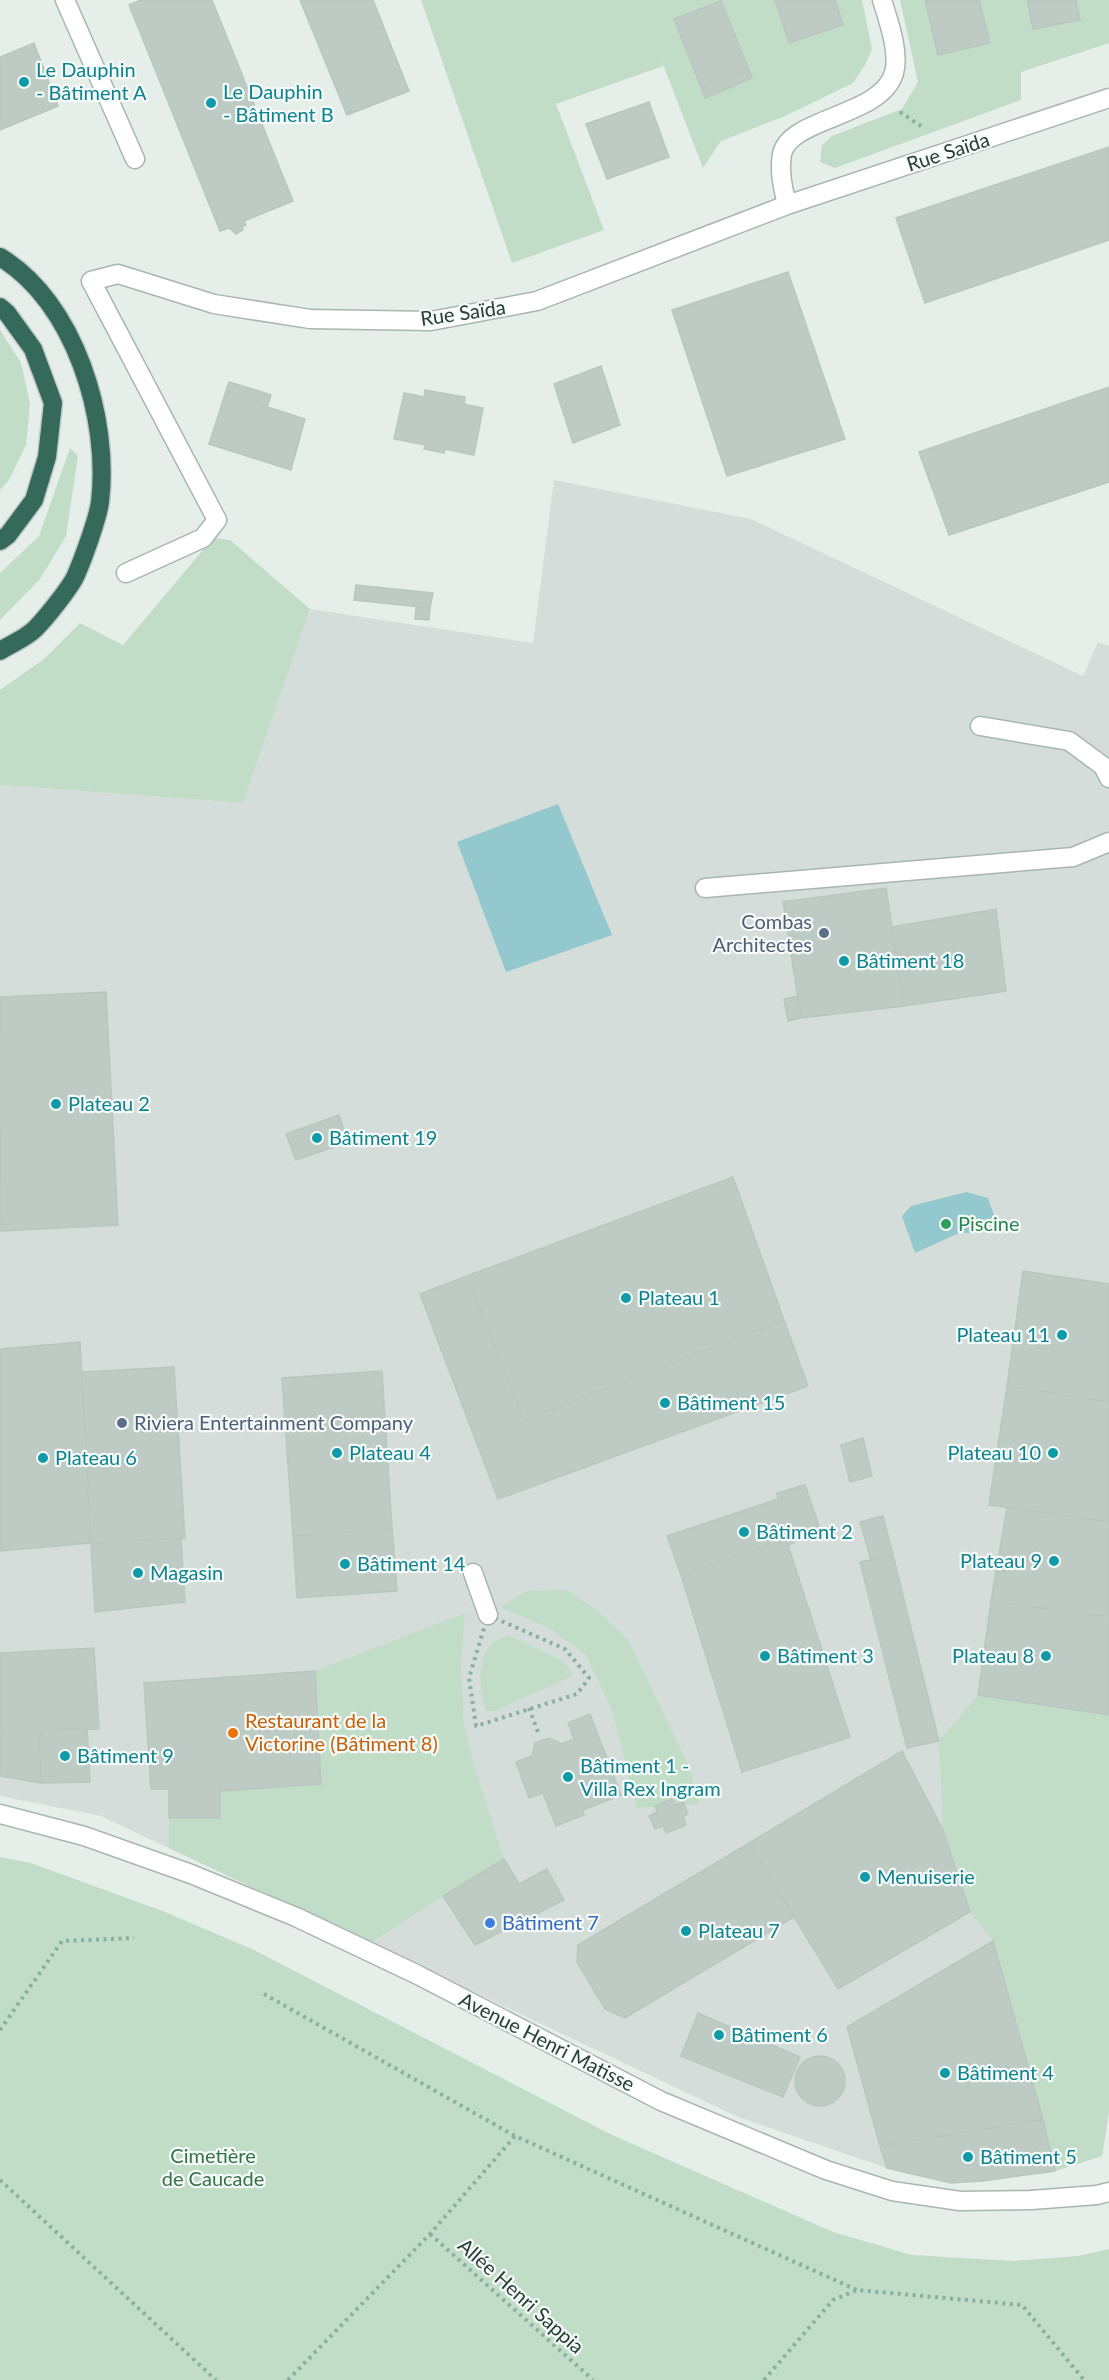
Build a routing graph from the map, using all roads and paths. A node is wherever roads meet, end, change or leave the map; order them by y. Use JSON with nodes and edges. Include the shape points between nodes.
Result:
{"nodes":[{"id":1,"x":65,"y":0,"type":"edge"},
{"id":2,"x":882,"y":0,"type":"edge"},
{"id":3,"x":877,"y":97,"type":"junction"},
{"id":4,"x":1109,"y":98,"type":"edge"},
{"id":5,"x":955,"y":150,"type":"junction"},
{"id":6,"x":135,"y":159,"type":"dead end"},
{"id":7,"x":787,"y":205,"type":"junction"},
{"id":8,"x":0,"y":257,"type":"edge"},
{"id":9,"x":0,"y":308,"type":"edge"},
{"id":10,"x":0,"y":541,"type":"edge"},
{"id":11,"x":126,"y":573,"type":"dead end"},
{"id":12,"x":0,"y":651,"type":"edge"},
{"id":13,"x":980,"y":726,"type":"dead end"},
{"id":14,"x":1109,"y":778,"type":"edge"},
{"id":15,"x":1109,"y":842,"type":"edge"},
{"id":16,"x":705,"y":888,"type":"dead end"},
{"id":17,"x":472,"y":1573,"type":"dead end"},
{"id":18,"x":488,"y":1615,"type":"junction"},
{"id":19,"x":529,"y":1708,"type":"junction"},
{"id":20,"x":538,"y":1732,"type":"dead end"},
{"id":21,"x":0,"y":1814,"type":"edge"},
{"id":22,"x":134,"y":1938,"type":"dead end"},
{"id":23,"x":264,"y":1994,"type":"dead end"},
{"id":24,"x":0,"y":2030,"type":"edge"},
{"id":25,"x":515,"y":2136,"type":"junction"},
{"id":26,"x":0,"y":2180,"type":"edge"},
{"id":27,"x":1109,"y":2192,"type":"edge"},
{"id":28,"x":430,"y":2234,"type":"junction"},
{"id":29,"x":857,"y":2290,"type":"junction"},
{"id":30,"x":216,"y":2380,"type":"edge"},
{"id":31,"x":288,"y":2380,"type":"edge"},
{"id":32,"x":592,"y":2380,"type":"edge"},
{"id":33,"x":764,"y":2380,"type":"edge"},
{"id":34,"x":1084,"y":2380,"type":"edge"}],
"edges":[{"from":1,"to":6,"type":"street"},
{"from":2,"to":3,"type":"street","via":[[895,45],[894,73]]},
{"from":3,"to":5,"type":"path"},
{"from":3,"to":7,"type":"street","via":[[795,136],[782,152],[781,178]]},
{"from":4,"to":5,"type":"street","name":"Rue Saïda"},
{"from":5,"to":7,"type":"street","name":"Rue Saïda"},
{"from":7,"to":11,"type":"street","name":"Rue Saïda","via":[[537,301],[431,321],[310,319],[214,304],[118,274],[91,281],[217,520],[203,538]]},
{"from":8,"to":12,"type":"highway","via":[[43,295],[75,344],[95,406],[102,451],[100,503],[76,577],[34,630]]},
{"from":9,"to":10,"type":"highway","via":[[33,349],[53,403],[47,457],[34,500]]},
{"from":13,"to":14,"type":"street","via":[[1069,741],[1103,766]]},
{"from":15,"to":16,"type":"street","via":[[1073,857]]},
{"from":17,"to":18,"type":"street"},
{"from":18,"to":19,"type":"path","via":[[469,1678],[476,1726]]},
{"from":18,"to":19,"type":"path","via":[[565,1649],[589,1678],[577,1694]]},
{"from":19,"to":20,"type":"path"},
{"from":21,"to":27,"type":"street","name":"Avenue Henri Matisse","via":[[84,1836],[296,1917],[416,1974],[661,2101],[826,2170],[892,2190],[960,2201],[1031,2200]]},
{"from":22,"to":24,"type":"path","via":[[62,1941]]},
{"from":23,"to":25,"type":"path"},
{"from":25,"to":28,"type":"path"},
{"from":25,"to":29,"type":"path"},
{"from":26,"to":30,"type":"path"},
{"from":28,"to":31,"type":"path"},
{"from":28,"to":32,"type":"path","name":"Allée Henri Sappia"},
{"from":29,"to":33,"type":"path","via":[[834,2300]]},
{"from":29,"to":34,"type":"path","via":[[1022,2305]]}]}
